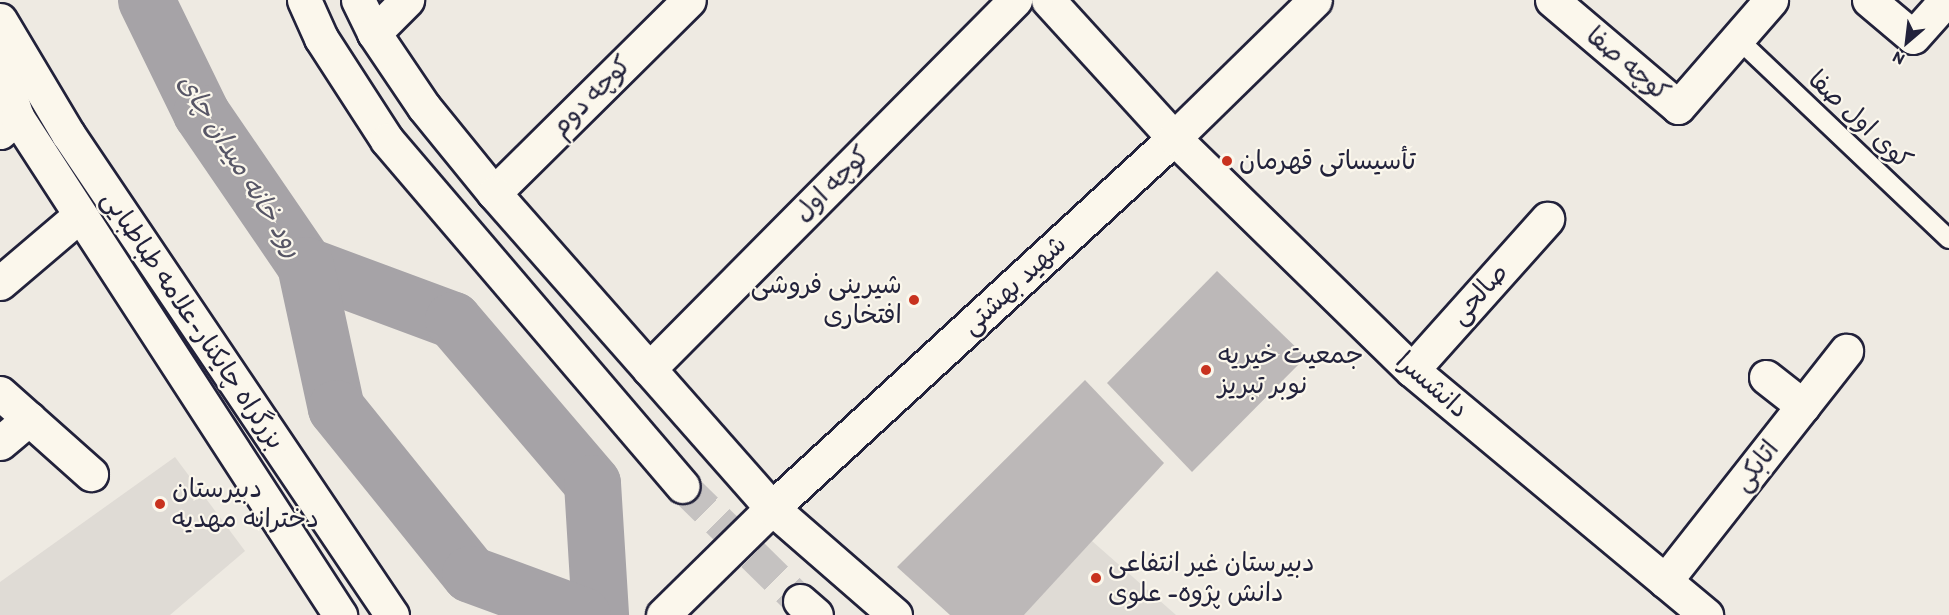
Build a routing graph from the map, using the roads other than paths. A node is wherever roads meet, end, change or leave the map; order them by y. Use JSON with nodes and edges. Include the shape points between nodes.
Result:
{"nodes":[{"id":1,"x":304,"y":0,"type":"edge"},
{"id":2,"x":358,"y":0,"type":"edge"},
{"id":3,"x":408,"y":0,"type":"edge"},
{"id":4,"x":689,"y":0,"type":"edge"},
{"id":5,"x":1015,"y":0,"type":"edge"},
{"id":6,"x":1048,"y":0,"type":"edge"},
{"id":7,"x":1315,"y":0,"type":"edge"},
{"id":8,"x":1552,"y":0,"type":"edge"},
{"id":9,"x":1771,"y":0,"type":"edge"},
{"id":10,"x":1869,"y":0,"type":"edge"},
{"id":11,"x":1946,"y":0,"type":"edge"},
{"id":12,"x":0,"y":20,"type":"edge"},
{"id":13,"x":374,"y":33,"type":"junction"},
{"id":14,"x":1737,"y":38,"type":"junction"},
{"id":15,"x":0,"y":66,"type":"edge"},
{"id":16,"x":9,"y":124,"type":"edge"},
{"id":17,"x":1174,"y":138,"type":"junction"},
{"id":18,"x":494,"y":193,"type":"junction"},
{"id":19,"x":80,"y":215,"type":"junction"},
{"id":20,"x":1547,"y":219,"type":"dead end"},
{"id":21,"x":1949,"y":238,"type":"edge"},
{"id":22,"x":0,"y":283,"type":"edge"},
{"id":23,"x":1846,"y":351,"type":"dead end"},
{"id":24,"x":649,"y":369,"type":"junction"},
{"id":25,"x":1412,"y":370,"type":"junction"},
{"id":26,"x":1766,"y":376,"type":"dead end"},
{"id":27,"x":0,"y":393,"type":"edge"},
{"id":28,"x":1803,"y":406,"type":"junction"},
{"id":29,"x":29,"y":419,"type":"junction"},
{"id":30,"x":0,"y":443,"type":"edge"},
{"id":31,"x":91,"y":474,"type":"dead end"},
{"id":32,"x":683,"y":486,"type":"tunnel mouth"},
{"id":33,"x":772,"y":508,"type":"junction"},
{"id":34,"x":1665,"y":581,"type":"junction"},
{"id":35,"x":340,"y":615,"type":"edge"},
{"id":36,"x":392,"y":615,"type":"edge"},
{"id":37,"x":663,"y":615,"type":"edge"},
{"id":38,"x":896,"y":615,"type":"edge"},
{"id":39,"x":1706,"y":615,"type":"edge"}],
"edges":[{"from":1,"to":32,"type":"main road","via":[[321,38],[387,140]]},
{"from":2,"to":13,"type":"main road"},
{"from":3,"to":13,"type":"main road"},
{"from":4,"to":18,"type":"main road","name":"کوچه دوم"},
{"from":5,"to":24,"type":"main road","name":"کوچه اول"},
{"from":6,"to":17,"type":"main road","name":"دانشسرا"},
{"from":7,"to":17,"type":"main road","name":"شهید بهشتى"},
{"from":8,"to":14,"type":"main road","name":"کوچه صفا","via":[[1678,107]]},
{"from":9,"to":14,"type":"main road","name":"کوچه صفا"},
{"from":10,"to":11,"type":"main road","via":[[1913,37]]},
{"from":12,"to":36,"type":"main road","name":"بزرگراه چایکنار-علامه طباطبایی","via":[[68,134]]},
{"from":13,"to":18,"type":"main road","via":[[424,106]]},
{"from":14,"to":21,"type":"lane","name":"کوی اول صفا"},
{"from":15,"to":16,"type":"main road"},
{"from":16,"to":19,"type":"main road"},
{"from":17,"to":25,"type":"main road","name":"دانشسرا"},
{"from":17,"to":33,"type":"main road","name":"شهید بهشتى"},
{"from":18,"to":24,"type":"main road"},
{"from":19,"to":22,"type":"main road"},
{"from":19,"to":35,"type":"main road"},
{"from":20,"to":25,"type":"main road","name":"صالحی"},
{"from":23,"to":28,"type":"main road","name":"اتابکی"},
{"from":24,"to":33,"type":"main road"},
{"from":25,"to":34,"type":"main road","name":"دانشسرا"},
{"from":26,"to":28,"type":"main road"},
{"from":27,"to":29,"type":"main road"},
{"from":28,"to":34,"type":"main road","name":"اتابکی"},
{"from":29,"to":30,"type":"main road"},
{"from":29,"to":31,"type":"main road"},
{"from":33,"to":37,"type":"main road","name":"شهید بهشتى"},
{"from":33,"to":38,"type":"main road"},
{"from":34,"to":39,"type":"main road","name":"دانشسرا"}]}
